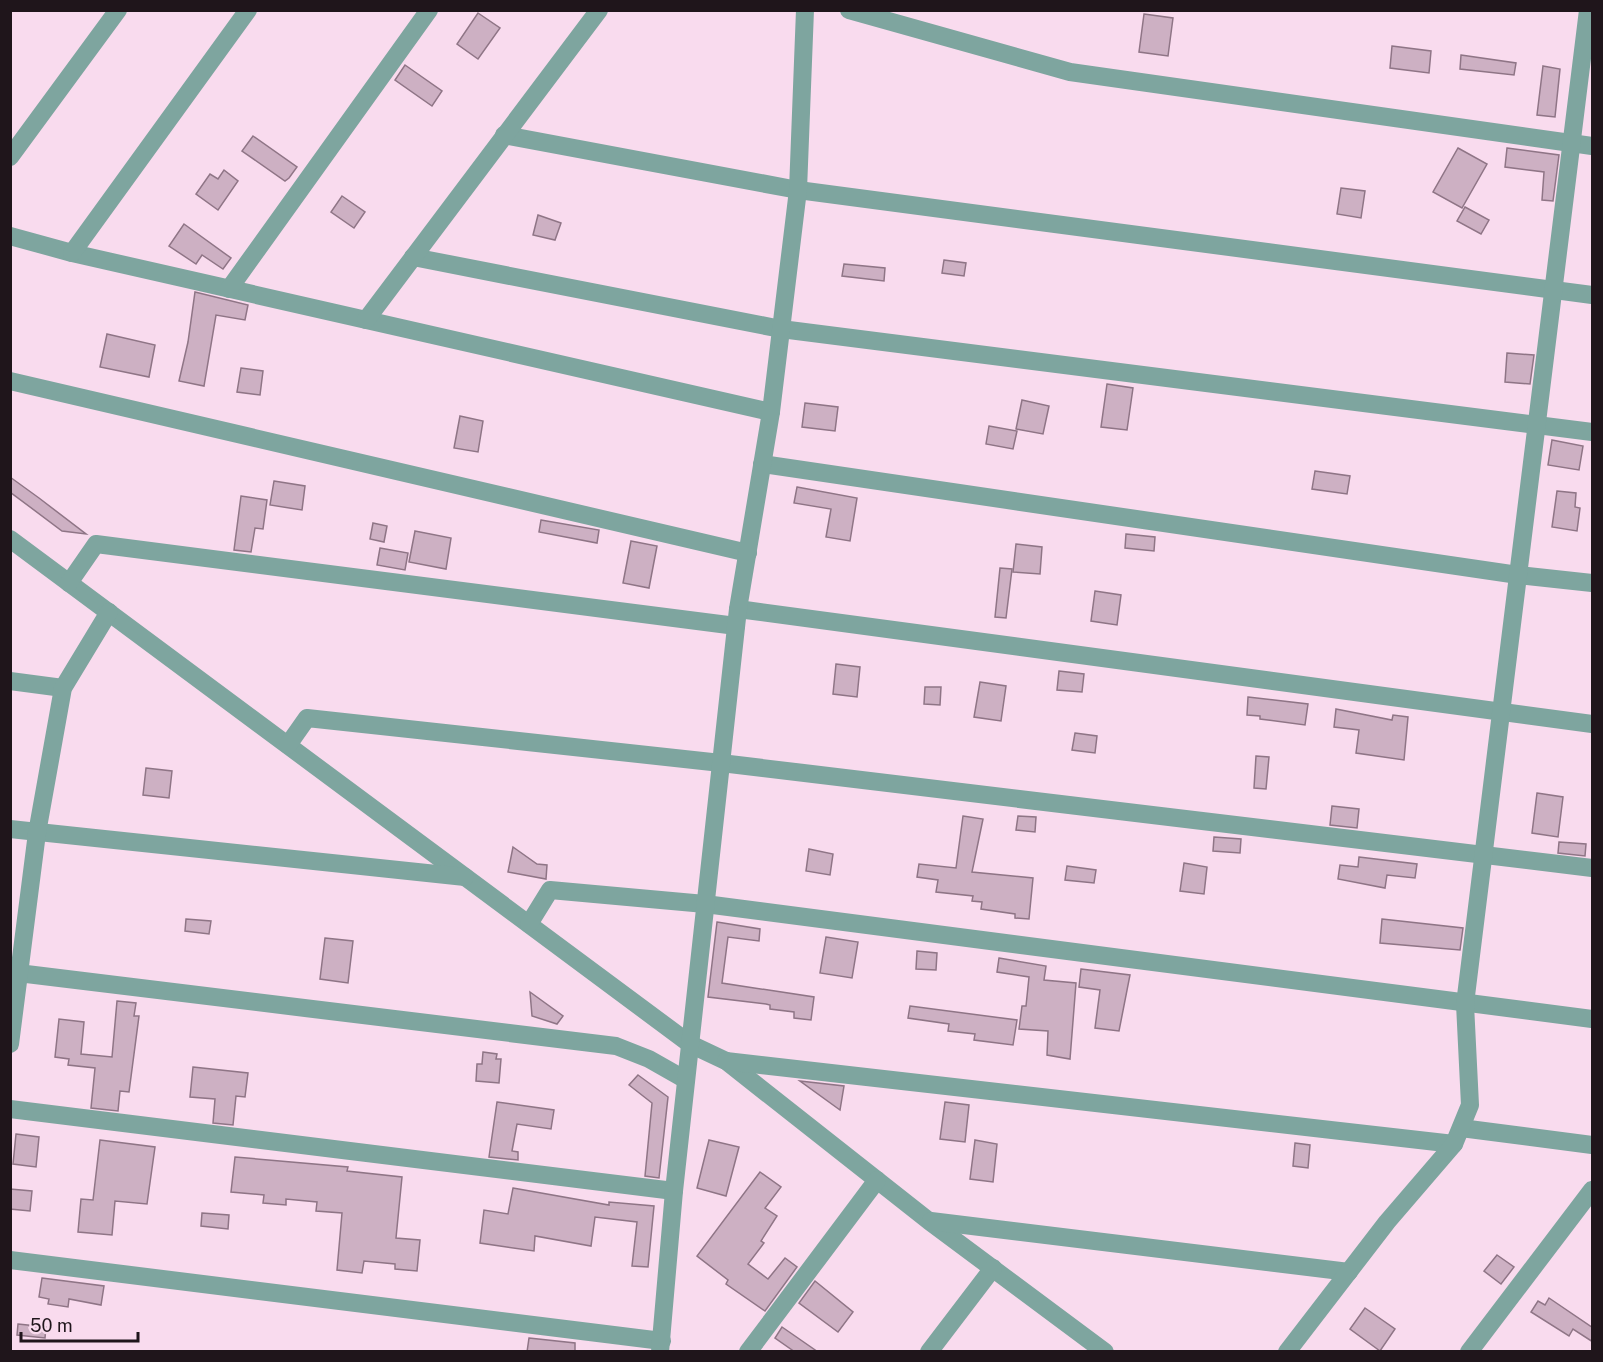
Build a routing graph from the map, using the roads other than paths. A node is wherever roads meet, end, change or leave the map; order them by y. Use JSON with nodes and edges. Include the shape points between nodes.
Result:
{"nodes":[{"id":1,"x":118,"y":10,"type":"edge"},
{"id":2,"x":248,"y":10,"type":"edge"},
{"id":3,"x":429,"y":10,"type":"edge"},
{"id":4,"x":599,"y":10,"type":"edge"},
{"id":5,"x":805,"y":10,"type":"edge"},
{"id":6,"x":849,"y":10,"type":"edge"},
{"id":7,"x":1588,"y":10,"type":"edge"},
{"id":8,"x":504,"y":135,"type":"junction"},
{"id":9,"x":1572,"y":143,"type":"junction"},
{"id":10,"x":1593,"y":146,"type":"edge"},
{"id":11,"x":10,"y":157,"type":"edge"},
{"id":12,"x":798,"y":190,"type":"junction"},
{"id":13,"x":10,"y":236,"type":"edge"},
{"id":14,"x":72,"y":253,"type":"junction"},
{"id":15,"x":413,"y":257,"type":"junction"},
{"id":16,"x":229,"y":289,"type":"junction"},
{"id":17,"x":1553,"y":291,"type":"junction"},
{"id":18,"x":1593,"y":295,"type":"edge"},
{"id":19,"x":366,"y":320,"type":"junction"},
{"id":20,"x":781,"y":329,"type":"junction"},
{"id":21,"x":10,"y":381,"type":"edge"},
{"id":22,"x":771,"y":412,"type":"junction"},
{"id":23,"x":1536,"y":425,"type":"junction"},
{"id":24,"x":1593,"y":432,"type":"edge"},
{"id":25,"x":762,"y":464,"type":"junction"},
{"id":26,"x":10,"y":539,"type":"edge"},
{"id":27,"x":748,"y":553,"type":"junction"},
{"id":28,"x":1518,"y":575,"type":"junction"},
{"id":29,"x":69,"y":583,"type":"junction"},
{"id":30,"x":1593,"y":583,"type":"edge"},
{"id":31,"x":109,"y":612,"type":"junction"},
{"id":32,"x":737,"y":618,"type":"junction"},
{"id":33,"x":10,"y":681,"type":"edge"},
{"id":34,"x":63,"y":688,"type":"junction"},
{"id":35,"x":1501,"y":714,"type":"junction"},
{"id":36,"x":1593,"y":724,"type":"edge"},
{"id":37,"x":288,"y":745,"type":"junction"},
{"id":38,"x":721,"y":763,"type":"junction"},
{"id":39,"x":10,"y":829,"type":"edge"},
{"id":40,"x":38,"y":833,"type":"junction"},
{"id":41,"x":1484,"y":854,"type":"junction"},
{"id":42,"x":1593,"y":868,"type":"edge"},
{"id":43,"x":465,"y":877,"type":"junction"},
{"id":44,"x":705,"y":904,"type":"junction"},
{"id":45,"x":528,"y":924,"type":"junction"},
{"id":46,"x":15,"y":972,"type":"edge"},
{"id":47,"x":1465,"y":1004,"type":"junction"},
{"id":48,"x":1593,"y":1018,"type":"edge"},
{"id":49,"x":10,"y":1044,"type":"edge"},
{"id":50,"x":690,"y":1044,"type":"junction"},
{"id":51,"x":726,"y":1061,"type":"junction"},
{"id":52,"x":686,"y":1080,"type":"junction"},
{"id":53,"x":10,"y":1109,"type":"edge"},
{"id":54,"x":1458,"y":1136,"type":"junction"},
{"id":55,"x":1593,"y":1145,"type":"edge"},
{"id":56,"x":877,"y":1180,"type":"junction"},
{"id":57,"x":674,"y":1191,"type":"junction"},
{"id":58,"x":1593,"y":1191,"type":"edge"},
{"id":59,"x":929,"y":1221,"type":"junction"},
{"id":60,"x":10,"y":1260,"type":"edge"},
{"id":61,"x":993,"y":1268,"type":"junction"},
{"id":62,"x":1349,"y":1272,"type":"junction"},
{"id":63,"x":661,"y":1346,"type":"edge"},
{"id":64,"x":1104,"y":1351,"type":"edge"},
{"id":65,"x":748,"y":1352,"type":"edge"},
{"id":66,"x":929,"y":1352,"type":"edge"},
{"id":67,"x":1287,"y":1352,"type":"edge"},
{"id":68,"x":1469,"y":1352,"type":"edge"}],
"edges":[{"from":1,"to":11,"type":"street"},
{"from":2,"to":14,"type":"street"},
{"from":3,"to":16,"type":"street"},
{"from":4,"to":8,"type":"street"},
{"from":5,"to":12,"type":"street"},
{"from":6,"to":9,"type":"street","via":[[1071,72]]},
{"from":7,"to":9,"type":"street"},
{"from":8,"to":12,"type":"street"},
{"from":8,"to":15,"type":"street"},
{"from":9,"to":10,"type":"street"},
{"from":9,"to":17,"type":"street"},
{"from":12,"to":17,"type":"street"},
{"from":12,"to":20,"type":"street"},
{"from":13,"to":14,"type":"street"},
{"from":14,"to":16,"type":"street"},
{"from":15,"to":19,"type":"street"},
{"from":15,"to":20,"type":"street"},
{"from":16,"to":19,"type":"street"},
{"from":17,"to":18,"type":"street"},
{"from":17,"to":23,"type":"street"},
{"from":19,"to":22,"type":"street"},
{"from":20,"to":22,"type":"street"},
{"from":20,"to":23,"type":"street"},
{"from":21,"to":27,"type":"street"},
{"from":22,"to":25,"type":"street"},
{"from":23,"to":24,"type":"street"},
{"from":23,"to":28,"type":"street"},
{"from":25,"to":27,"type":"street"},
{"from":25,"to":28,"type":"street"},
{"from":26,"to":29,"type":"street"},
{"from":27,"to":32,"type":"street"},
{"from":28,"to":30,"type":"street"},
{"from":28,"to":35,"type":"street"},
{"from":29,"to":31,"type":"street"},
{"from":29,"to":32,"type":"street","via":[[96,544]]},
{"from":31,"to":34,"type":"street"},
{"from":31,"to":37,"type":"street"},
{"from":32,"to":35,"type":"street"},
{"from":32,"to":38,"type":"street"},
{"from":33,"to":34,"type":"street"},
{"from":34,"to":40,"type":"street"},
{"from":35,"to":36,"type":"street"},
{"from":35,"to":41,"type":"street"},
{"from":37,"to":38,"type":"street","via":[[308,718]]},
{"from":37,"to":43,"type":"street"},
{"from":38,"to":41,"type":"street"},
{"from":38,"to":44,"type":"street"},
{"from":39,"to":40,"type":"street"},
{"from":40,"to":43,"type":"street"},
{"from":40,"to":46,"type":"street"},
{"from":41,"to":42,"type":"street"},
{"from":41,"to":47,"type":"street"},
{"from":43,"to":45,"type":"street"},
{"from":44,"to":45,"type":"street","via":[[550,890]]},
{"from":44,"to":47,"type":"street"},
{"from":44,"to":50,"type":"street"},
{"from":45,"to":50,"type":"street"},
{"from":46,"to":49,"type":"street"},
{"from":46,"to":52,"type":"street","via":[[616,1046]]},
{"from":47,"to":48,"type":"street"},
{"from":47,"to":54,"type":"street","via":[[1470,1105]]},
{"from":50,"to":51,"type":"street"},
{"from":50,"to":52,"type":"street"},
{"from":51,"to":54,"type":"street"},
{"from":51,"to":56,"type":"street"},
{"from":52,"to":57,"type":"street"},
{"from":53,"to":57,"type":"street"},
{"from":54,"to":55,"type":"street"},
{"from":54,"to":62,"type":"street"},
{"from":56,"to":59,"type":"street"},
{"from":56,"to":65,"type":"street"},
{"from":57,"to":63,"type":"street"},
{"from":58,"to":68,"type":"street"},
{"from":59,"to":61,"type":"street"},
{"from":59,"to":62,"type":"street"},
{"from":60,"to":63,"type":"street"},
{"from":61,"to":64,"type":"street"},
{"from":61,"to":66,"type":"street"},
{"from":62,"to":67,"type":"street"}]}
